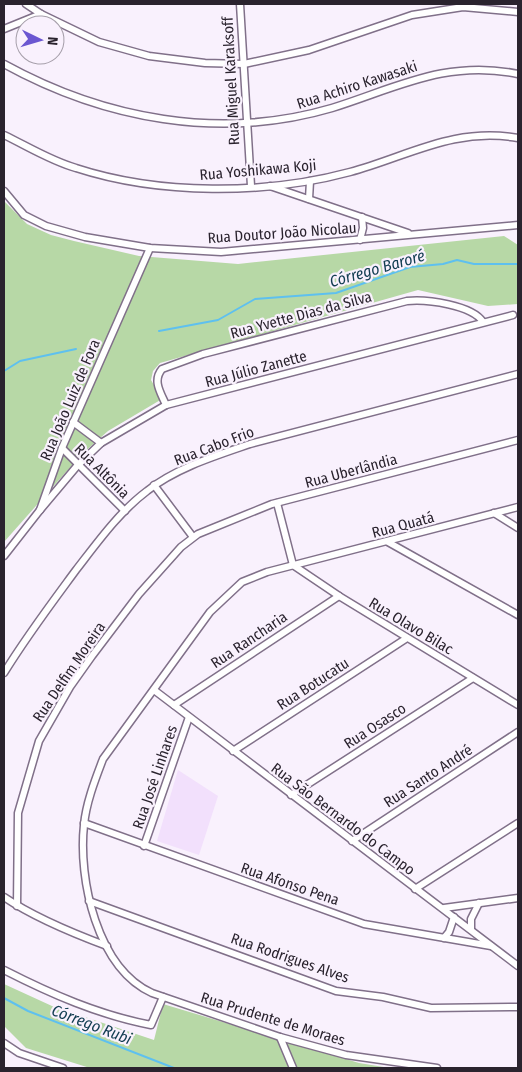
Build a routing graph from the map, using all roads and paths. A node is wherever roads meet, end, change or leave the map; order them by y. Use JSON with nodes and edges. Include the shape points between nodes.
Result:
{"nodes":[{"id":1,"x":26,"y":4,"type":"edge"},
{"id":2,"x":240,"y":4,"type":"edge"},
{"id":3,"x":518,"y":12,"type":"edge"},
{"id":4,"x":41,"y":14,"type":"junction"},
{"id":5,"x":4,"y":29,"type":"edge"},
{"id":6,"x":4,"y":64,"type":"edge"},
{"id":7,"x":244,"y":64,"type":"junction"},
{"id":8,"x":518,"y":74,"type":"edge"},
{"id":9,"x":246,"y":124,"type":"junction"},
{"id":10,"x":4,"y":135,"type":"edge"},
{"id":11,"x":518,"y":138,"type":"edge"},
{"id":12,"x":310,"y":181,"type":"junction"},
{"id":13,"x":267,"y":185,"type":"junction"},
{"id":14,"x":250,"y":186,"type":"junction"},
{"id":15,"x":4,"y":191,"type":"edge"},
{"id":16,"x":309,"y":199,"type":"junction"},
{"id":17,"x":362,"y":217,"type":"junction"},
{"id":18,"x":516,"y":226,"type":"edge"},
{"id":19,"x":412,"y":234,"type":"junction"},
{"id":20,"x":360,"y":240,"type":"junction"},
{"id":21,"x":150,"y":248,"type":"junction"},
{"id":22,"x":514,"y":315,"type":"dead end"},
{"id":23,"x":483,"y":322,"type":"junction"},
{"id":24,"x":518,"y":374,"type":"edge"},
{"id":25,"x":166,"y":406,"type":"junction"},
{"id":26,"x":73,"y":422,"type":"junction"},
{"id":27,"x":518,"y":440,"type":"edge"},
{"id":28,"x":101,"y":443,"type":"junction"},
{"id":29,"x":62,"y":448,"type":"junction"},
{"id":30,"x":77,"y":466,"type":"junction"},
{"id":31,"x":154,"y":485,"type":"junction"},
{"id":32,"x":276,"y":503,"type":"junction"},
{"id":33,"x":518,"y":507,"type":"edge"},
{"id":34,"x":40,"y":510,"type":"junction"},
{"id":35,"x":125,"y":511,"type":"junction"},
{"id":36,"x":494,"y":513,"type":"junction"},
{"id":37,"x":518,"y":528,"type":"edge"},
{"id":38,"x":193,"y":537,"type":"junction"},
{"id":39,"x":388,"y":542,"type":"junction"},
{"id":40,"x":4,"y":556,"type":"edge"},
{"id":41,"x":293,"y":565,"type":"junction"},
{"id":42,"x":339,"y":596,"type":"junction"},
{"id":43,"x":518,"y":615,"type":"edge"},
{"id":44,"x":407,"y":638,"type":"junction"},
{"id":45,"x":4,"y":673,"type":"edge"},
{"id":46,"x":473,"y":678,"type":"junction"},
{"id":47,"x":154,"y":690,"type":"junction"},
{"id":48,"x":174,"y":705,"type":"junction"},
{"id":49,"x":518,"y":705,"type":"edge"},
{"id":50,"x":188,"y":716,"type":"junction"},
{"id":51,"x":518,"y":732,"type":"edge"},
{"id":52,"x":233,"y":751,"type":"junction"},
{"id":53,"x":291,"y":795,"type":"junction"},
{"id":54,"x":84,"y":823,"type":"junction"},
{"id":55,"x":518,"y":823,"type":"edge"},
{"id":56,"x":352,"y":841,"type":"junction"},
{"id":57,"x":144,"y":846,"type":"junction"},
{"id":58,"x":415,"y":889,"type":"junction"},
{"id":59,"x":4,"y":897,"type":"edge"},
{"id":60,"x":518,"y":898,"type":"edge"},
{"id":61,"x":90,"y":901,"type":"junction"},
{"id":62,"x":479,"y":904,"type":"junction"},
{"id":63,"x":17,"y":906,"type":"junction"},
{"id":64,"x":444,"y":908,"type":"junction"},
{"id":65,"x":454,"y":917,"type":"junction"},
{"id":66,"x":471,"y":929,"type":"junction"},
{"id":67,"x":444,"y":938,"type":"junction"},
{"id":68,"x":107,"y":946,"type":"junction"},
{"id":69,"x":493,"y":946,"type":"junction"},
{"id":70,"x":517,"y":964,"type":"edge"},
{"id":71,"x":4,"y":970,"type":"edge"},
{"id":72,"x":163,"y":997,"type":"junction"},
{"id":73,"x":518,"y":1007,"type":"edge"},
{"id":74,"x":280,"y":1037,"type":"junction"},
{"id":75,"x":4,"y":1043,"type":"edge"},
{"id":76,"x":62,"y":1068,"type":"edge"},
{"id":77,"x":292,"y":1068,"type":"edge"},
{"id":78,"x":437,"y":1068,"type":"edge"}],
"edges":[{"from":1,"to":4,"type":"street"},
{"from":2,"to":7,"type":"street","name":"Rua Miguel Karaksoff"},
{"from":3,"to":7,"type":"street","via":[[463,7],[412,15],[308,50]]},
{"from":4,"to":5,"type":"street"},
{"from":4,"to":7,"type":"street","via":[[99,42],[148,56]]},
{"from":6,"to":9,"type":"street","name":"Rua Achiro Kawasaki","via":[[64,94],[105,107],[154,118]]},
{"from":7,"to":9,"type":"street","name":"Rua Miguel Karaksoff"},
{"from":8,"to":9,"type":"street","name":"Rua Achiro Kawasaki","via":[[471,70],[431,74],[332,108],[292,118]]},
{"from":9,"to":14,"type":"street","name":"Rua Miguel Karaksoff"},
{"from":10,"to":14,"type":"street","name":"Rua Yoshikawa Koji","via":[[74,168],[125,181],[177,188]]},
{"from":11,"to":12,"type":"street","name":"Rua Yoshikawa Koji","via":[[477,135],[440,140],[358,169]]},
{"from":12,"to":13,"type":"street","name":"Rua Yoshikawa Koji"},
{"from":12,"to":16,"type":"street"},
{"from":13,"to":14,"type":"street","name":"Rua Yoshikawa Koji"},
{"from":13,"to":16,"type":"street"},
{"from":15,"to":21,"type":"street","name":"Rua Doutor João Nicolau","via":[[24,215],[46,226],[85,237]]},
{"from":16,"to":17,"type":"street"},
{"from":17,"to":19,"type":"street"},
{"from":17,"to":20,"type":"street"},
{"from":18,"to":19,"type":"street","name":"Rua Doutor João Nicolau"},
{"from":19,"to":20,"type":"street","name":"Rua Doutor João Nicolau"},
{"from":20,"to":21,"type":"street","name":"Rua Doutor João Nicolau","via":[[221,252]]},
{"from":21,"to":26,"type":"street","name":"Rua João Luiz de Fora"},
{"from":22,"to":23,"type":"street","name":"Rua Júlio Zanette"},
{"from":23,"to":25,"type":"street","name":"Rua Júlio Zanette"},
{"from":23,"to":25,"type":"street","name":"Rua Yvette Dias da Silva","via":[[473,313],[433,301],[407,301],[203,354],[157,375],[156,382]]},
{"from":24,"to":31,"type":"street","name":"Rua Cabo Frio","via":[[250,444],[220,454]]},
{"from":25,"to":28,"type":"street","name":"Rua Júlio Zanette"},
{"from":26,"to":28,"type":"street"},
{"from":26,"to":29,"type":"street","name":"Rua João Luiz de Fora"},
{"from":27,"to":32,"type":"street","name":"Rua Uberlândia"},
{"from":28,"to":30,"type":"street","name":"Rua Júlio Zanette"},
{"from":29,"to":30,"type":"street","name":"Rua Altônia"},
{"from":29,"to":34,"type":"street","name":"Rua João Luiz de Fora"},
{"from":30,"to":34,"type":"street","name":"Rua Júlio Zanette"},
{"from":30,"to":35,"type":"street","name":"Rua Altônia"},
{"from":31,"to":35,"type":"street","name":"Rua Cabo Frio"},
{"from":31,"to":38,"type":"street"},
{"from":32,"to":38,"type":"street","name":"Rua Uberlândia"},
{"from":32,"to":41,"type":"street"},
{"from":33,"to":36,"type":"street","name":"Rua Quatá"},
{"from":34,"to":40,"type":"street","name":"Rua João Luiz de Fora"},
{"from":35,"to":45,"type":"street","name":"Rua Cabo Frio","via":[[46,610]]},
{"from":36,"to":37,"type":"street"},
{"from":36,"to":39,"type":"street","name":"Rua Quatá"},
{"from":38,"to":63,"type":"street","name":"Rua Delfim Moreira","via":[[166,562],[133,602],[70,688],[39,741],[18,813]]},
{"from":39,"to":41,"type":"street","name":"Rua Quatá"},
{"from":39,"to":43,"type":"street"},
{"from":41,"to":42,"type":"street","name":"Rua Olavo Bilac"},
{"from":41,"to":47,"type":"street","name":"Rua Quatá","via":[[242,582],[229,592],[210,612]]},
{"from":42,"to":44,"type":"street","name":"Rua Olavo Bilac"},
{"from":42,"to":48,"type":"street","name":"Rua Rancharia"},
{"from":44,"to":46,"type":"street","name":"Rua Olavo Bilac"},
{"from":44,"to":52,"type":"street","name":"Rua Botucatu"},
{"from":46,"to":49,"type":"street","name":"Rua Olavo Bilac"},
{"from":46,"to":53,"type":"street","name":"Rua Osasco"},
{"from":47,"to":48,"type":"street","name":"Rua São Bernardo do Campo"},
{"from":47,"to":54,"type":"street","name":"Rua Quatá","via":[[103,759]]},
{"from":48,"to":50,"type":"street","name":"Rua São Bernardo do Campo"},
{"from":50,"to":52,"type":"street","name":"Rua São Bernardo do Campo"},
{"from":50,"to":57,"type":"street","name":"Rua José Linhares"},
{"from":51,"to":56,"type":"street","name":"Rua Santo André"},
{"from":52,"to":53,"type":"street","name":"Rua São Bernardo do Campo"},
{"from":53,"to":56,"type":"street","name":"Rua São Bernardo do Campo"},
{"from":54,"to":57,"type":"street","name":"Rua Afonso Pena"},
{"from":54,"to":61,"type":"street","name":"Rua Prudente de Moraes","via":[[85,874]]},
{"from":55,"to":58,"type":"street"},
{"from":56,"to":58,"type":"street","name":"Rua São Bernardo do Campo"},
{"from":57,"to":67,"type":"street","name":"Rua Afonso Pena","via":[[364,924]]},
{"from":58,"to":64,"type":"street","name":"Rua São Bernardo do Campo"},
{"from":59,"to":63,"type":"street"},
{"from":60,"to":62,"type":"street"},
{"from":61,"to":68,"type":"street","name":"Rua Prudente de Moraes"},
{"from":61,"to":73,"type":"street","name":"Rua Rodrigues Alves","via":[[336,991],[431,1008]]},
{"from":62,"to":64,"type":"street"},
{"from":62,"to":66,"type":"street","via":[[471,919]]},
{"from":63,"to":68,"type":"street"},
{"from":64,"to":65,"type":"street","name":"Rua São Bernardo do Campo"},
{"from":65,"to":66,"type":"street","name":"Rua São Bernardo do Campo"},
{"from":65,"to":67,"type":"street"},
{"from":66,"to":69,"type":"street","name":"Rua São Bernardo do Campo"},
{"from":67,"to":69,"type":"street","name":"Rua Afonso Pena"},
{"from":68,"to":72,"type":"street","name":"Rua Prudente de Moraes","via":[[133,981]]},
{"from":69,"to":70,"type":"street","name":"Rua São Bernardo do Campo"},
{"from":71,"to":72,"type":"street","via":[[115,1018],[151,1025]]},
{"from":72,"to":74,"type":"street","name":"Rua Prudente de Moraes"},
{"from":74,"to":77,"type":"street"},
{"from":74,"to":78,"type":"street","name":"Rua Prudente de Moraes","via":[[346,1055]]},
{"from":75,"to":76,"type":"street","via":[[19,1053]]}]}
